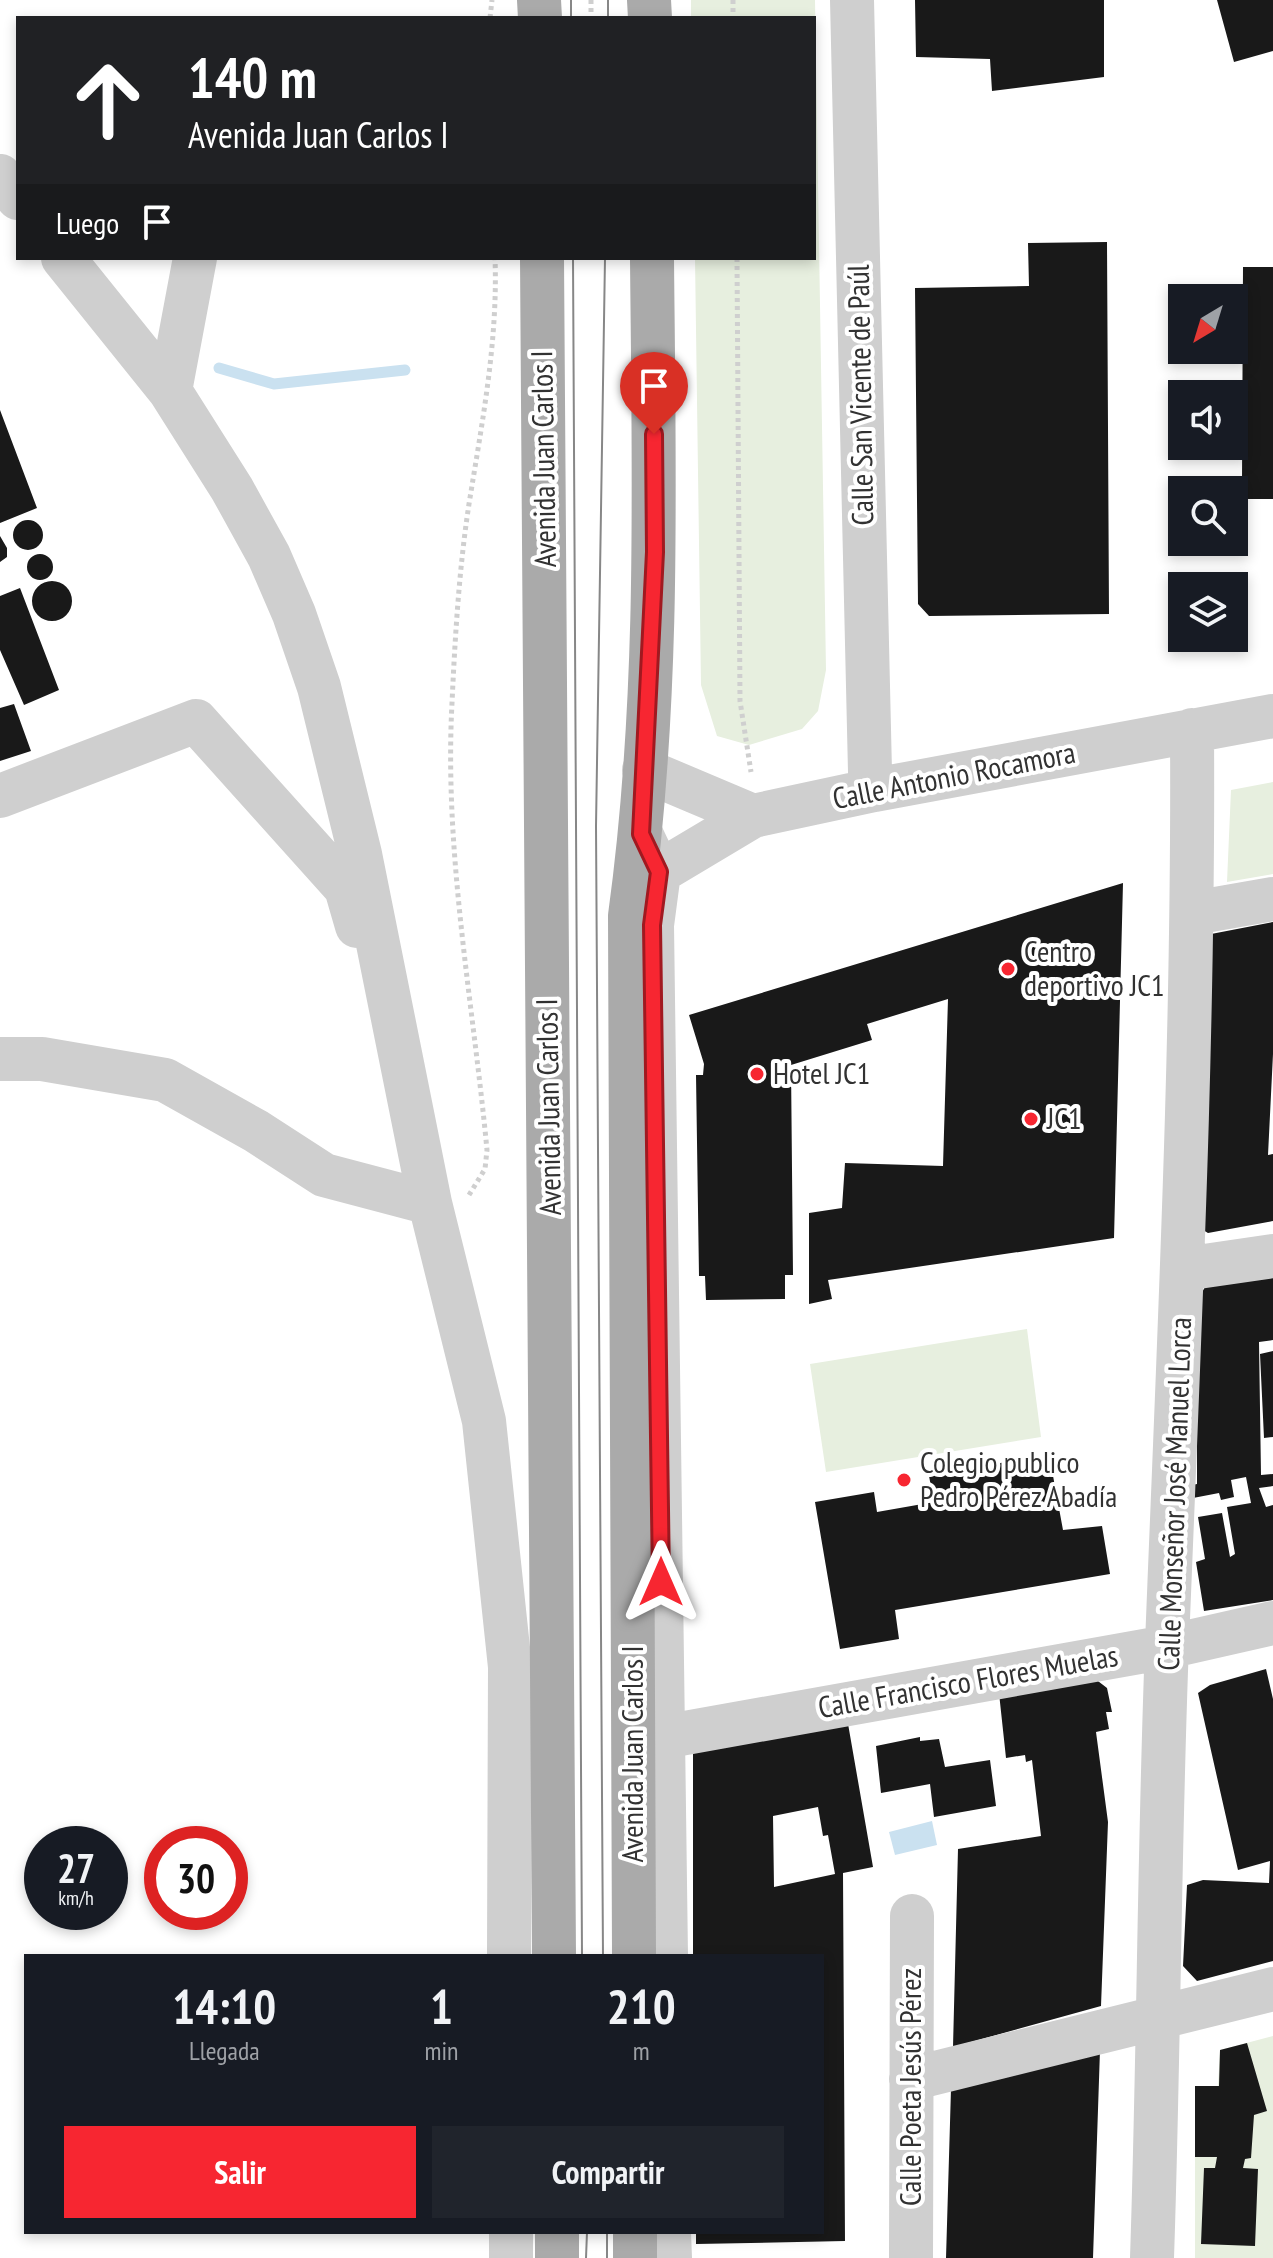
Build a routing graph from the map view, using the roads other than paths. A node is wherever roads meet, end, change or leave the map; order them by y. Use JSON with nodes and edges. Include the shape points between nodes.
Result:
{"nodes":[{"id":1,"x":852,"y":0,"type":"edge"},
{"id":2,"x":0,"y":176,"type":"edge"},
{"id":3,"x":16,"y":196,"type":"edge"},
{"id":4,"x":65,"y":260,"type":"edge"},
{"id":5,"x":195,"y":260,"type":"edge"},
{"id":6,"x":542,"y":260,"type":"edge"},
{"id":7,"x":652,"y":260,"type":"edge"},
{"id":8,"x":170,"y":391,"type":"junction"},
{"id":9,"x":1273,"y":716,"type":"edge"},
{"id":10,"x":1192,"y":730,"type":"junction"},
{"id":11,"x":644,"y":770,"type":"junction"},
{"id":12,"x":874,"y":790,"type":"junction"},
{"id":13,"x":0,"y":796,"type":"edge"},
{"id":14,"x":753,"y":816,"type":"junction"},
{"id":15,"x":641,"y":834,"type":"junction"},
{"id":16,"x":659,"y":872,"type":"junction"},
{"id":17,"x":1273,"y":899,"type":"edge"},
{"id":18,"x":1193,"y":913,"type":"junction"},
{"id":19,"x":630,"y":916,"type":"junction"},
{"id":20,"x":380,"y":962,"type":"junction"},
{"id":21,"x":0,"y":1059,"type":"edge"},
{"id":22,"x":430,"y":1203,"type":"junction"},
{"id":23,"x":1273,"y":1256,"type":"edge"},
{"id":24,"x":1184,"y":1269,"type":"junction"},
{"id":25,"x":1273,"y":1623,"type":"edge"},
{"id":26,"x":1167,"y":1647,"type":"junction"},
{"id":27,"x":663,"y":1737,"type":"junction"},
{"id":28,"x":912,"y":1916,"type":"dead end"},
{"id":29,"x":509,"y":1954,"type":"edge"},
{"id":30,"x":554,"y":1954,"type":"edge"},
{"id":31,"x":634,"y":1954,"type":"edge"},
{"id":32,"x":666,"y":1954,"type":"edge"},
{"id":33,"x":1273,"y":1989,"type":"edge"},
{"id":34,"x":1161,"y":2020,"type":"junction"},
{"id":35,"x":911,"y":2079,"type":"junction"},
{"id":36,"x":511,"y":2234,"type":"edge"},
{"id":37,"x":557,"y":2234,"type":"edge"},
{"id":38,"x":635,"y":2234,"type":"edge"},
{"id":39,"x":669,"y":2234,"type":"edge"},
{"id":40,"x":511,"y":2258,"type":"edge"},
{"id":41,"x":557,"y":2258,"type":"edge"},
{"id":42,"x":635,"y":2258,"type":"edge"},
{"id":43,"x":670,"y":2258,"type":"edge"},
{"id":44,"x":911,"y":2258,"type":"edge"},
{"id":45,"x":1152,"y":2258,"type":"edge"}],
"edges":[{"from":1,"to":12,"type":"street","name":"Calle San Vicente de Paúl"},
{"from":2,"to":3,"type":"street"},
{"from":4,"to":8,"type":"street"},
{"from":5,"to":8,"type":"street"},
{"from":6,"to":30,"type":"main road","name":"Avenida Juan Carlos I"},
{"from":7,"to":11,"type":"main road","name":"Avenida Juan Carlos I","via":[[655,552]]},
{"from":8,"to":20,"type":"street","via":[[232,489],[294,614],[343,781]]},
{"from":9,"to":10,"type":"street","name":"Calle Antonio Rocamora"},
{"from":10,"to":12,"type":"street","name":"Calle Antonio Rocamora"},
{"from":10,"to":18,"type":"street","name":"Calle Monseñor José Manuel Lorca"},
{"from":11,"to":14,"type":"street"},
{"from":11,"to":15,"type":"main road","name":"Avenida Juan Carlos I"},
{"from":12,"to":14,"type":"street","name":"Calle Antonio Rocamora"},
{"from":13,"to":20,"type":"street","via":[[196,721],[346,888],[361,938]]},
{"from":14,"to":16,"type":"street","name":"Calle Antonio Rocamora"},
{"from":15,"to":16,"type":"street"},
{"from":15,"to":19,"type":"main road","name":"Avenida Juan Carlos I"},
{"from":16,"to":19,"type":"street"},
{"from":16,"to":27,"type":"street","via":[[652,925]]},
{"from":17,"to":18,"type":"street"},
{"from":18,"to":24,"type":"street","name":"Calle Monseñor José Manuel Lorca"},
{"from":19,"to":31,"type":"main road","name":"Avenida Juan Carlos I"},
{"from":20,"to":22,"type":"street"},
{"from":21,"to":22,"type":"street","via":[[42,1059],[165,1080],[324,1175]]},
{"from":22,"to":29,"type":"street","via":[[484,1421],[489,1467],[510,1667]]},
{"from":23,"to":24,"type":"street"},
{"from":24,"to":26,"type":"street","name":"Calle Monseñor José Manuel Lorca"},
{"from":25,"to":26,"type":"street","name":"Calle Francisco Flores Muelas"},
{"from":26,"to":27,"type":"street","name":"Calle Francisco Flores Muelas"},
{"from":26,"to":34,"type":"street","name":"Calle Monseñor José Manuel Lorca"},
{"from":27,"to":32,"type":"street"},
{"from":28,"to":35,"type":"street","name":"Calle Poeta Jesús Pérez"},
{"from":33,"to":34,"type":"street"},
{"from":34,"to":35,"type":"street"},
{"from":34,"to":45,"type":"street","name":"Calle Monseñor José Manuel Lorca"},
{"from":35,"to":44,"type":"street","name":"Calle Poeta Jesús Pérez"},
{"from":36,"to":40,"type":"street"},
{"from":37,"to":41,"type":"main road"},
{"from":38,"to":42,"type":"main road"},
{"from":39,"to":43,"type":"street"}]}
